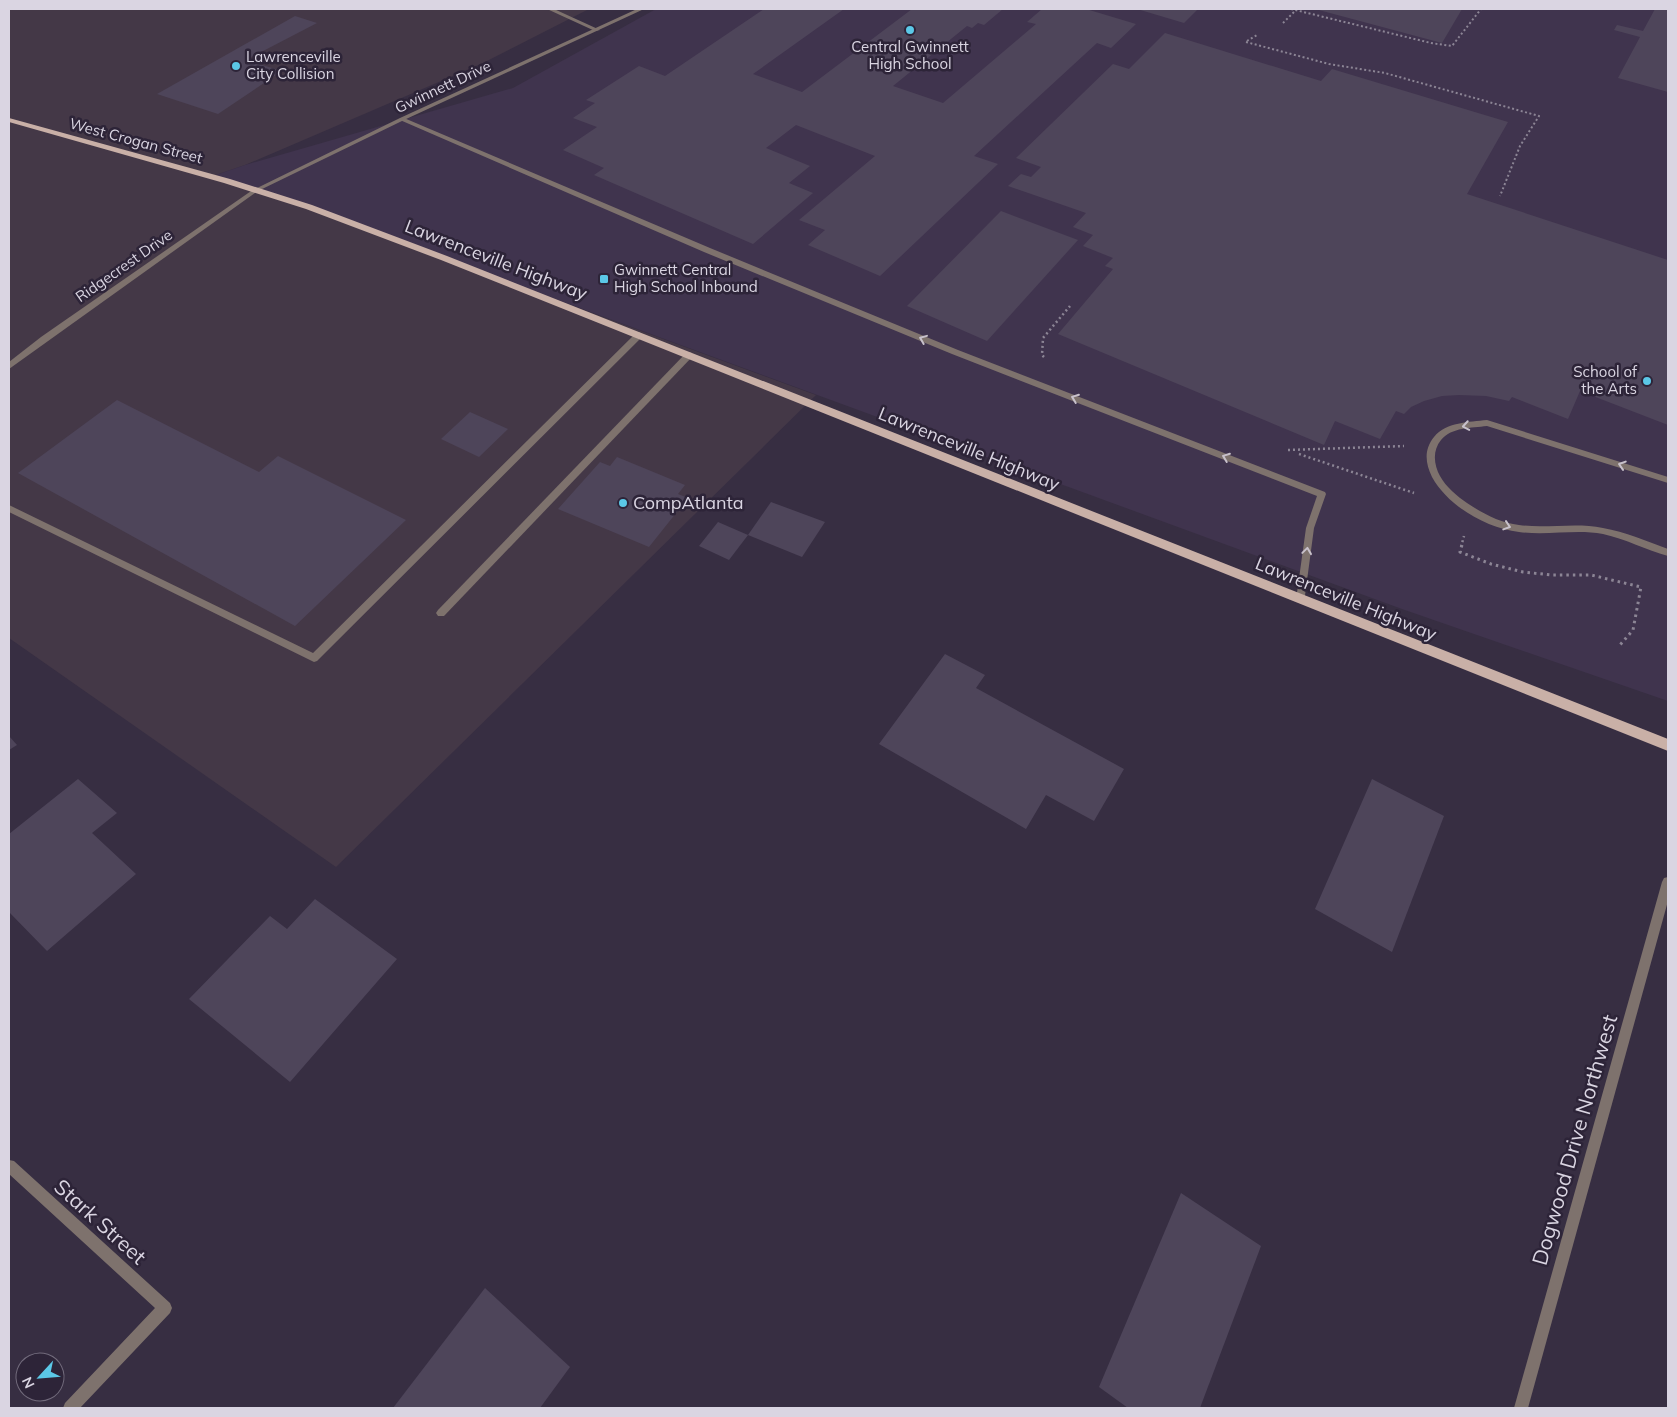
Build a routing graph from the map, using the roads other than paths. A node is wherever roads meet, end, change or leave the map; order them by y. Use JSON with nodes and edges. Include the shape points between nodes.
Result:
{"nodes":[{"id":1,"x":550,"y":9,"type":"edge"},
{"id":2,"x":641,"y":9,"type":"edge"},
{"id":3,"x":596,"y":30,"type":"junction"},
{"id":4,"x":402,"y":119,"type":"junction"},
{"id":5,"x":9,"y":120,"type":"edge"},
{"id":6,"x":256,"y":190,"type":"junction"},
{"id":7,"x":639,"y":335,"type":"junction"},
{"id":8,"x":689,"y":355,"type":"junction"},
{"id":9,"x":9,"y":366,"type":"edge"},
{"id":10,"x":1668,"y":480,"type":"edge"},
{"id":11,"x":9,"y":508,"type":"edge"},
{"id":12,"x":1668,"y":552,"type":"edge"},
{"id":13,"x":1301,"y":600,"type":"junction"},
{"id":14,"x":441,"y":613,"type":"dead end"},
{"id":15,"x":1668,"y":745,"type":"edge"},
{"id":16,"x":1668,"y":882,"type":"edge"},
{"id":17,"x":9,"y":1166,"type":"edge"},
{"id":18,"x":70,"y":1408,"type":"edge"},
{"id":19,"x":1521,"y":1408,"type":"edge"}],
"edges":[{"from":1,"to":3,"type":"street"},
{"from":2,"to":3,"type":"street","name":"Gwinnett Drive"},
{"from":3,"to":4,"type":"street","name":"Gwinnett Drive"},
{"from":4,"to":6,"type":"street","name":"Gwinnett Drive"},
{"from":13,"to":4,"type":"street","one_way":true,"via":[[1310,528],[1322,494],[946,348]]},
{"from":5,"to":6,"type":"main road","name":"West Crogan Street"},
{"from":6,"to":7,"type":"main road","name":"Lawrenceville Highway","via":[[408,244]]},
{"from":6,"to":9,"type":"street","name":"Ridgecrest Drive"},
{"from":7,"to":8,"type":"main road","name":"Lawrenceville Highway"},
{"from":7,"to":11,"type":"street","via":[[314,658]]},
{"from":8,"to":13,"type":"main road","name":"Lawrenceville Highway"},
{"from":8,"to":14,"type":"street"},
{"from":10,"to":12,"type":"street","one_way":true,"via":[[1487,423],[1442,433],[1432,446],[1429,460],[1436,479],[1453,497],[1495,522],[1518,529],[1578,527],[1605,531]]},
{"from":13,"to":15,"type":"main road","name":"Lawrenceville Highway"},
{"from":16,"to":19,"type":"street","name":"Dogwood Drive Northwest"},
{"from":17,"to":18,"type":"street","name":"Stark Street","via":[[165,1308]]}]}
